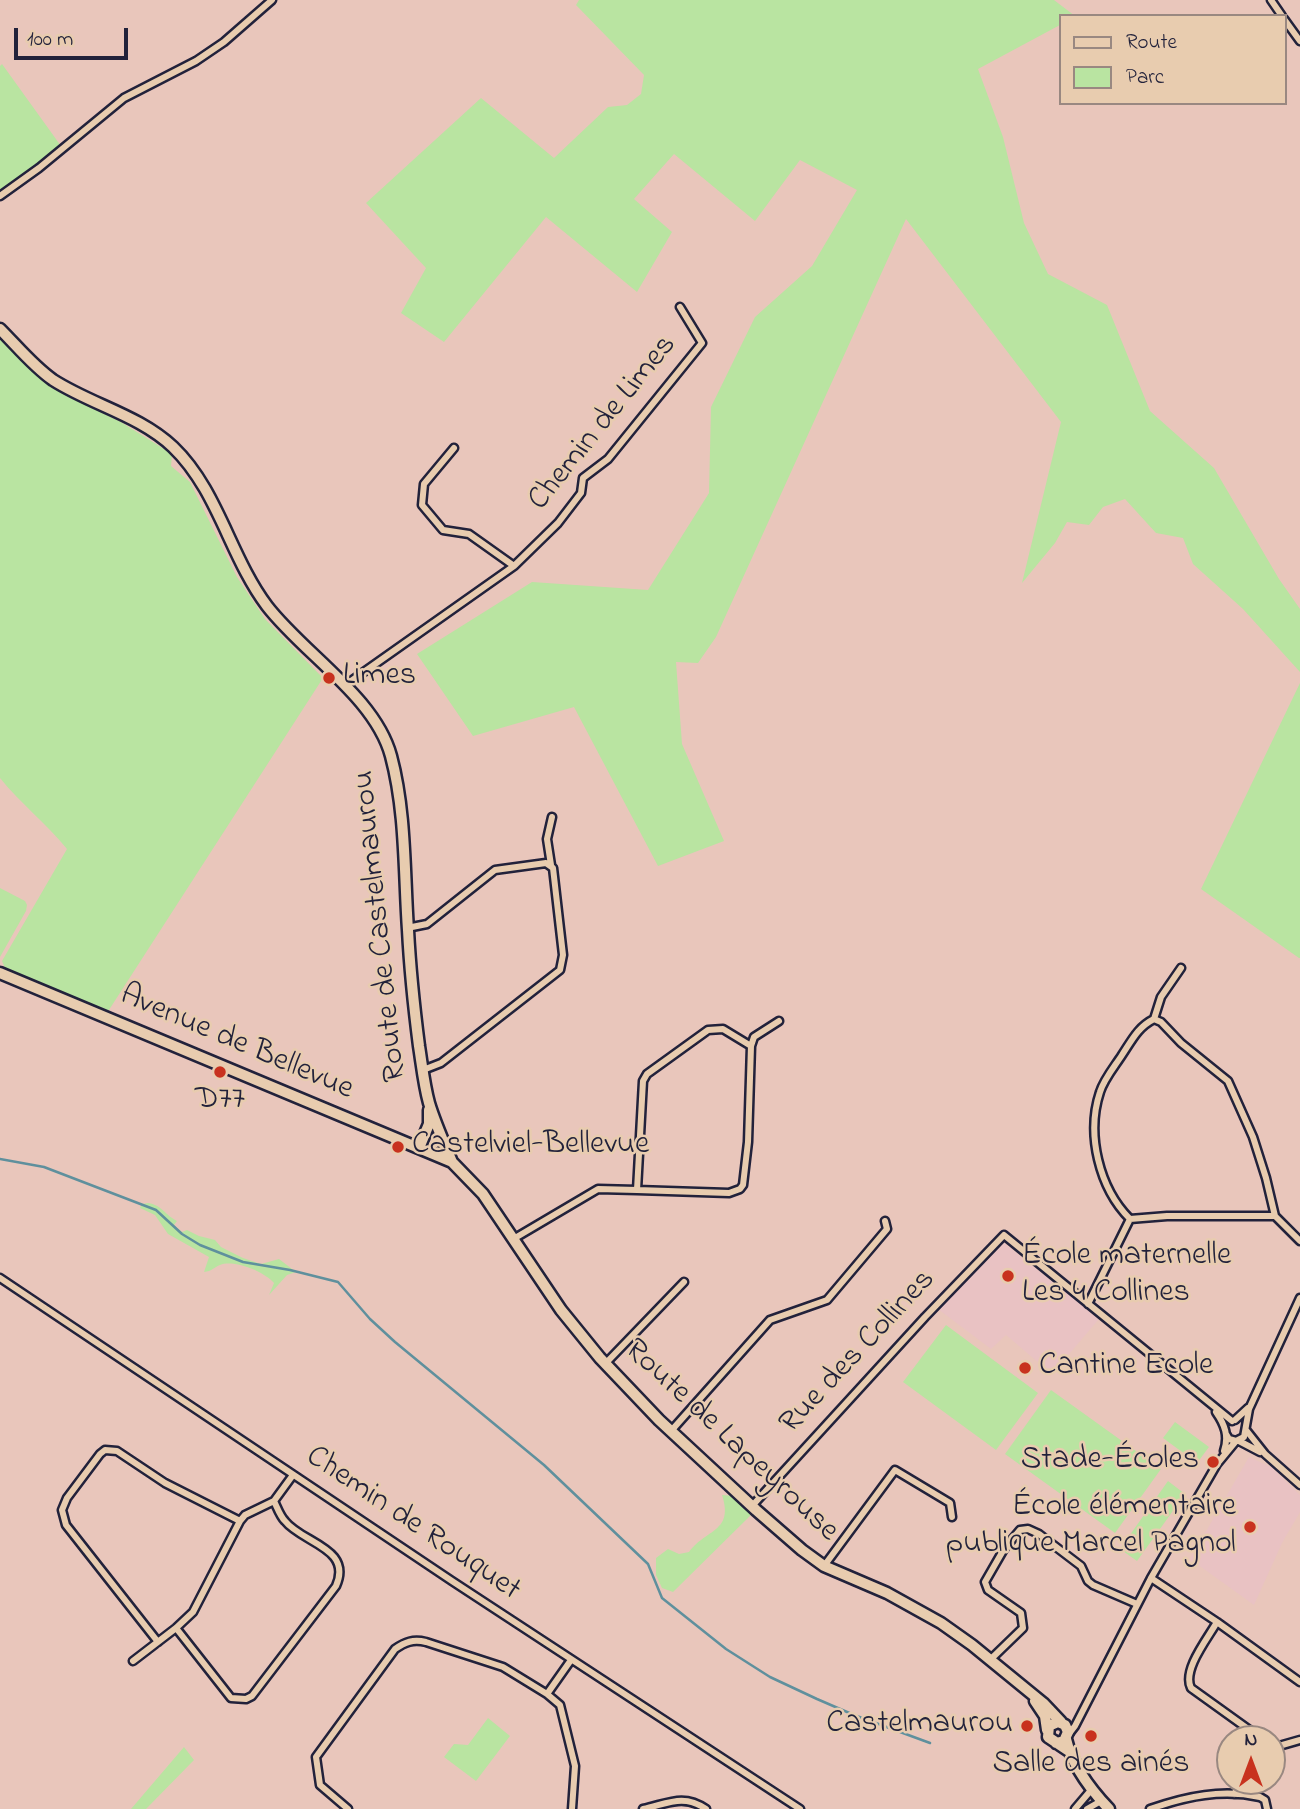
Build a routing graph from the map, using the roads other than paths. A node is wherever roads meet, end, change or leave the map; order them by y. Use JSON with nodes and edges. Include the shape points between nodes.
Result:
{"nodes":[{"id":1,"x":272,"y":0,"type":"edge"},
{"id":2,"x":1286,"y":22,"type":"edge"},
{"id":3,"x":1300,"y":41,"type":"edge"},
{"id":4,"x":0,"y":196,"type":"edge"},
{"id":5,"x":680,"y":307,"type":"dead end"},
{"id":6,"x":0,"y":328,"type":"edge"},
{"id":7,"x":454,"y":448,"type":"dead end"},
{"id":8,"x":514,"y":566,"type":"junction"},
{"id":9,"x":344,"y":686,"type":"junction"},
{"id":10,"x":552,"y":817,"type":"dead end"},
{"id":11,"x":551,"y":865,"type":"junction"},
{"id":12,"x":407,"y":928,"type":"junction"},
{"id":13,"x":1181,"y":968,"type":"dead end"},
{"id":14,"x":0,"y":973,"type":"edge"},
{"id":15,"x":1154,"y":1019,"type":"junction"},
{"id":16,"x":779,"y":1021,"type":"dead end"},
{"id":17,"x":751,"y":1046,"type":"junction"},
{"id":18,"x":423,"y":1070,"type":"junction"},
{"id":19,"x":429,"y":1103,"type":"junction"},
{"id":20,"x":424,"y":1136,"type":"junction"},
{"id":21,"x":442,"y":1136,"type":"junction"},
{"id":22,"x":419,"y":1148,"type":"junction"},
{"id":23,"x":452,"y":1163,"type":"junction"},
{"id":24,"x":637,"y":1190,"type":"junction"},
{"id":25,"x":1275,"y":1216,"type":"junction"},
{"id":26,"x":1130,"y":1219,"type":"junction"},
{"id":27,"x":885,"y":1221,"type":"dead end"},
{"id":28,"x":515,"y":1238,"type":"junction"},
{"id":29,"x":1300,"y":1241,"type":"edge"},
{"id":30,"x":0,"y":1278,"type":"edge"},
{"id":31,"x":684,"y":1282,"type":"dead end"},
{"id":32,"x":1300,"y":1298,"type":"edge"},
{"id":33,"x":1088,"y":1304,"type":"junction"},
{"id":34,"x":605,"y":1364,"type":"junction"},
{"id":35,"x":1253,"y":1401,"type":"junction"},
{"id":36,"x":1209,"y":1404,"type":"junction"},
{"id":37,"x":1233,"y":1421,"type":"junction"},
{"id":38,"x":1246,"y":1428,"type":"junction"},
{"id":39,"x":671,"y":1431,"type":"junction"},
{"id":40,"x":1226,"y":1432,"type":"junction"},
{"id":41,"x":1237,"y":1441,"type":"junction"},
{"id":42,"x":1265,"y":1454,"type":"junction"},
{"id":43,"x":1222,"y":1456,"type":"junction"},
{"id":44,"x":293,"y":1475,"type":"junction"},
{"id":45,"x":1300,"y":1485,"type":"edge"},
{"id":46,"x":274,"y":1501,"type":"junction"},
{"id":47,"x":752,"y":1506,"type":"junction"},
{"id":48,"x":952,"y":1517,"type":"dead end"},
{"id":49,"x":240,"y":1521,"type":"junction"},
{"id":50,"x":824,"y":1566,"type":"junction"},
{"id":51,"x":1151,"y":1578,"type":"junction"},
{"id":52,"x":1137,"y":1604,"type":"junction"},
{"id":53,"x":1217,"y":1622,"type":"junction"},
{"id":54,"x":176,"y":1628,"type":"junction"},
{"id":55,"x":158,"y":1642,"type":"junction"},
{"id":56,"x":991,"y":1659,"type":"junction"},
{"id":57,"x":571,"y":1660,"type":"junction"},
{"id":58,"x":133,"y":1661,"type":"dead end"},
{"id":59,"x":1300,"y":1682,"type":"edge"},
{"id":60,"x":547,"y":1694,"type":"junction"},
{"id":61,"x":1031,"y":1694,"type":"junction"},
{"id":62,"x":1079,"y":1717,"type":"junction"},
{"id":63,"x":1062,"y":1723,"type":"junction"},
{"id":64,"x":1243,"y":1725,"type":"edge"},
{"id":65,"x":1047,"y":1730,"type":"junction"},
{"id":66,"x":1063,"y":1739,"type":"junction"},
{"id":67,"x":1092,"y":1789,"type":"junction"},
{"id":68,"x":1216,"y":1795,"type":"edge"},
{"id":69,"x":1243,"y":1795,"type":"edge"},
{"id":70,"x":1105,"y":1805,"type":"edge"},
{"id":71,"x":348,"y":1809,"type":"edge"},
{"id":72,"x":572,"y":1809,"type":"edge"},
{"id":73,"x":643,"y":1809,"type":"edge"},
{"id":74,"x":706,"y":1809,"type":"edge"},
{"id":75,"x":800,"y":1809,"type":"edge"},
{"id":76,"x":1075,"y":1809,"type":"edge"},
{"id":77,"x":1087,"y":1809,"type":"edge"},
{"id":78,"x":1150,"y":1809,"type":"edge"},
{"id":79,"x":1267,"y":1809,"type":"edge"}],
"edges":[{"from":1,"to":4,"type":"street","via":[[196,61],[124,98]]},
{"from":2,"to":3,"type":"street"},
{"from":5,"to":8,"type":"street","name":"Chemin de Limes","via":[[702,343],[608,459],[583,478],[582,493],[558,523]]},
{"from":6,"to":9,"type":"street","name":"Route de Castelmaurou","via":[[55,381],[142,425],[172,446],[200,479],[251,583],[287,629]]},
{"from":7,"to":8,"type":"street","via":[[424,484],[422,505],[443,530],[469,534]]},
{"from":8,"to":9,"type":"street"},
{"from":9,"to":12,"type":"street","name":"Route de Castelmaurou","via":[[378,725],[391,758],[405,847]]},
{"from":10,"to":11,"type":"street","via":[[547,839]]},
{"from":11,"to":12,"type":"street","via":[[495,870],[427,924]]},
{"from":11,"to":18,"type":"street","via":[[563,955],[560,970],[441,1063]]},
{"from":12,"to":18,"type":"street","name":"Route de Castelmaurou"},
{"from":13,"to":15,"type":"street","via":[[1161,998]]},
{"from":14,"to":22,"type":"street","name":"Avenue de Bellevue"},
{"from":15,"to":25,"type":"street","via":[[1228,1081],[1253,1138]]},
{"from":15,"to":26,"type":"street","via":[[1141,1025],[1100,1089],[1094,1112],[1098,1158],[1111,1193]]},
{"from":16,"to":17,"type":"street","via":[[754,1037]]},
{"from":17,"to":24,"type":"street","via":[[723,1029],[708,1030],[647,1074]]},
{"from":17,"to":24,"type":"street","via":[[746,1167],[740,1189],[729,1194]]},
{"from":18,"to":19,"type":"street","name":"Route de Castelmaurou"},
{"from":19,"to":20,"type":"street","name":"Route de Castelmaurou"},
{"from":19,"to":21,"type":"street","name":"Route de Castelmaurou"},
{"from":20,"to":21,"type":"street"},
{"from":20,"to":22,"type":"street","name":"Route de Castelmaurou"},
{"from":21,"to":23,"type":"street","name":"Route de Castelmaurou"},
{"from":22,"to":23,"type":"street","name":"Avenue de Bellevue"},
{"from":23,"to":28,"type":"street","name":"Route de Lapeyrouse","via":[[483,1194]]},
{"from":24,"to":28,"type":"street","via":[[598,1189]]},
{"from":25,"to":26,"type":"street"},
{"from":25,"to":29,"type":"street"},
{"from":26,"to":33,"type":"street"},
{"from":27,"to":39,"type":"street","via":[[887,1229],[827,1300],[771,1320]]},
{"from":28,"to":34,"type":"street","name":"Route de Lapeyrouse","via":[[561,1310]]},
{"from":30,"to":44,"type":"street","name":"Chemin de Rouquet"},
{"from":31,"to":34,"type":"street"},
{"from":32,"to":35,"type":"street"},
{"from":33,"to":36,"type":"street"},
{"from":33,"to":47,"type":"street","name":"Rue des Collines","via":[[1004,1235]]},
{"from":34,"to":39,"type":"street","name":"Route de Lapeyrouse"},
{"from":35,"to":37,"type":"street"},
{"from":35,"to":38,"type":"street"},
{"from":36,"to":37,"type":"street"},
{"from":36,"to":40,"type":"street"},
{"from":37,"to":38,"type":"street"},
{"from":37,"to":40,"type":"street"},
{"from":38,"to":41,"type":"street"},
{"from":38,"to":42,"type":"street"},
{"from":39,"to":47,"type":"street","name":"Route de Lapeyrouse"},
{"from":40,"to":41,"type":"street","via":[[1229,1439]]},
{"from":40,"to":43,"type":"street"},
{"from":41,"to":42,"type":"street"},
{"from":41,"to":43,"type":"street"},
{"from":42,"to":45,"type":"street"},
{"from":43,"to":51,"type":"street"},
{"from":44,"to":46,"type":"street"},
{"from":44,"to":57,"type":"street","name":"Chemin de Rouquet"},
{"from":46,"to":49,"type":"street"},
{"from":46,"to":54,"type":"street","via":[[290,1526],[332,1555],[340,1577],[252,1696],[231,1698]]},
{"from":47,"to":50,"type":"street","name":"Route de Lapeyrouse"},
{"from":48,"to":50,"type":"street","via":[[950,1503],[895,1470]]},
{"from":49,"to":54,"type":"street","via":[[193,1612]]},
{"from":49,"to":55,"type":"street","via":[[111,1449],[100,1454],[67,1497],[62,1510],[66,1525]]},
{"from":50,"to":56,"type":"street","name":"Route de Lapeyrouse","via":[[941,1623]]},
{"from":51,"to":52,"type":"street"},
{"from":51,"to":53,"type":"street"},
{"from":52,"to":56,"type":"street","via":[[1088,1581],[1081,1566],[1039,1534],[1020,1531],[985,1582],[988,1590],[1021,1614],[1023,1628]]},
{"from":52,"to":62,"type":"street"},
{"from":53,"to":59,"type":"street"},
{"from":53,"to":64,"type":"street","via":[[1190,1668],[1188,1682]]},
{"from":54,"to":55,"type":"street"},
{"from":55,"to":58,"type":"street"},
{"from":56,"to":61,"type":"street","name":"Route de Lapeyrouse"},
{"from":57,"to":60,"type":"street"},
{"from":57,"to":75,"type":"street","name":"Chemin de Rouquet"},
{"from":60,"to":71,"type":"street","via":[[503,1667],[426,1642],[404,1643],[316,1756],[320,1785]]},
{"from":60,"to":72,"type":"street","via":[[560,1705],[575,1766]]},
{"from":61,"to":63,"type":"street","name":"Route de Lapeyrouse"},
{"from":61,"to":65,"type":"street","name":"Route de Lapeyrouse","via":[[1045,1716]]},
{"from":62,"to":63,"type":"street"},
{"from":62,"to":66,"type":"street"},
{"from":63,"to":65,"type":"street","via":[[1054,1722]]},
{"from":63,"to":66,"type":"street","via":[[1067,1727]]},
{"from":65,"to":66,"type":"street","via":[[1048,1737]]},
{"from":66,"to":67,"type":"street"},
{"from":67,"to":70,"type":"street"},
{"from":67,"to":76,"type":"street"},
{"from":68,"to":78,"type":"street","via":[[1192,1796]]},
{"from":69,"to":79,"type":"street","via":[[1260,1797]]},
{"from":70,"to":77,"type":"street"},
{"from":73,"to":74,"type":"street","via":[[678,1800],[694,1801]]}]}
